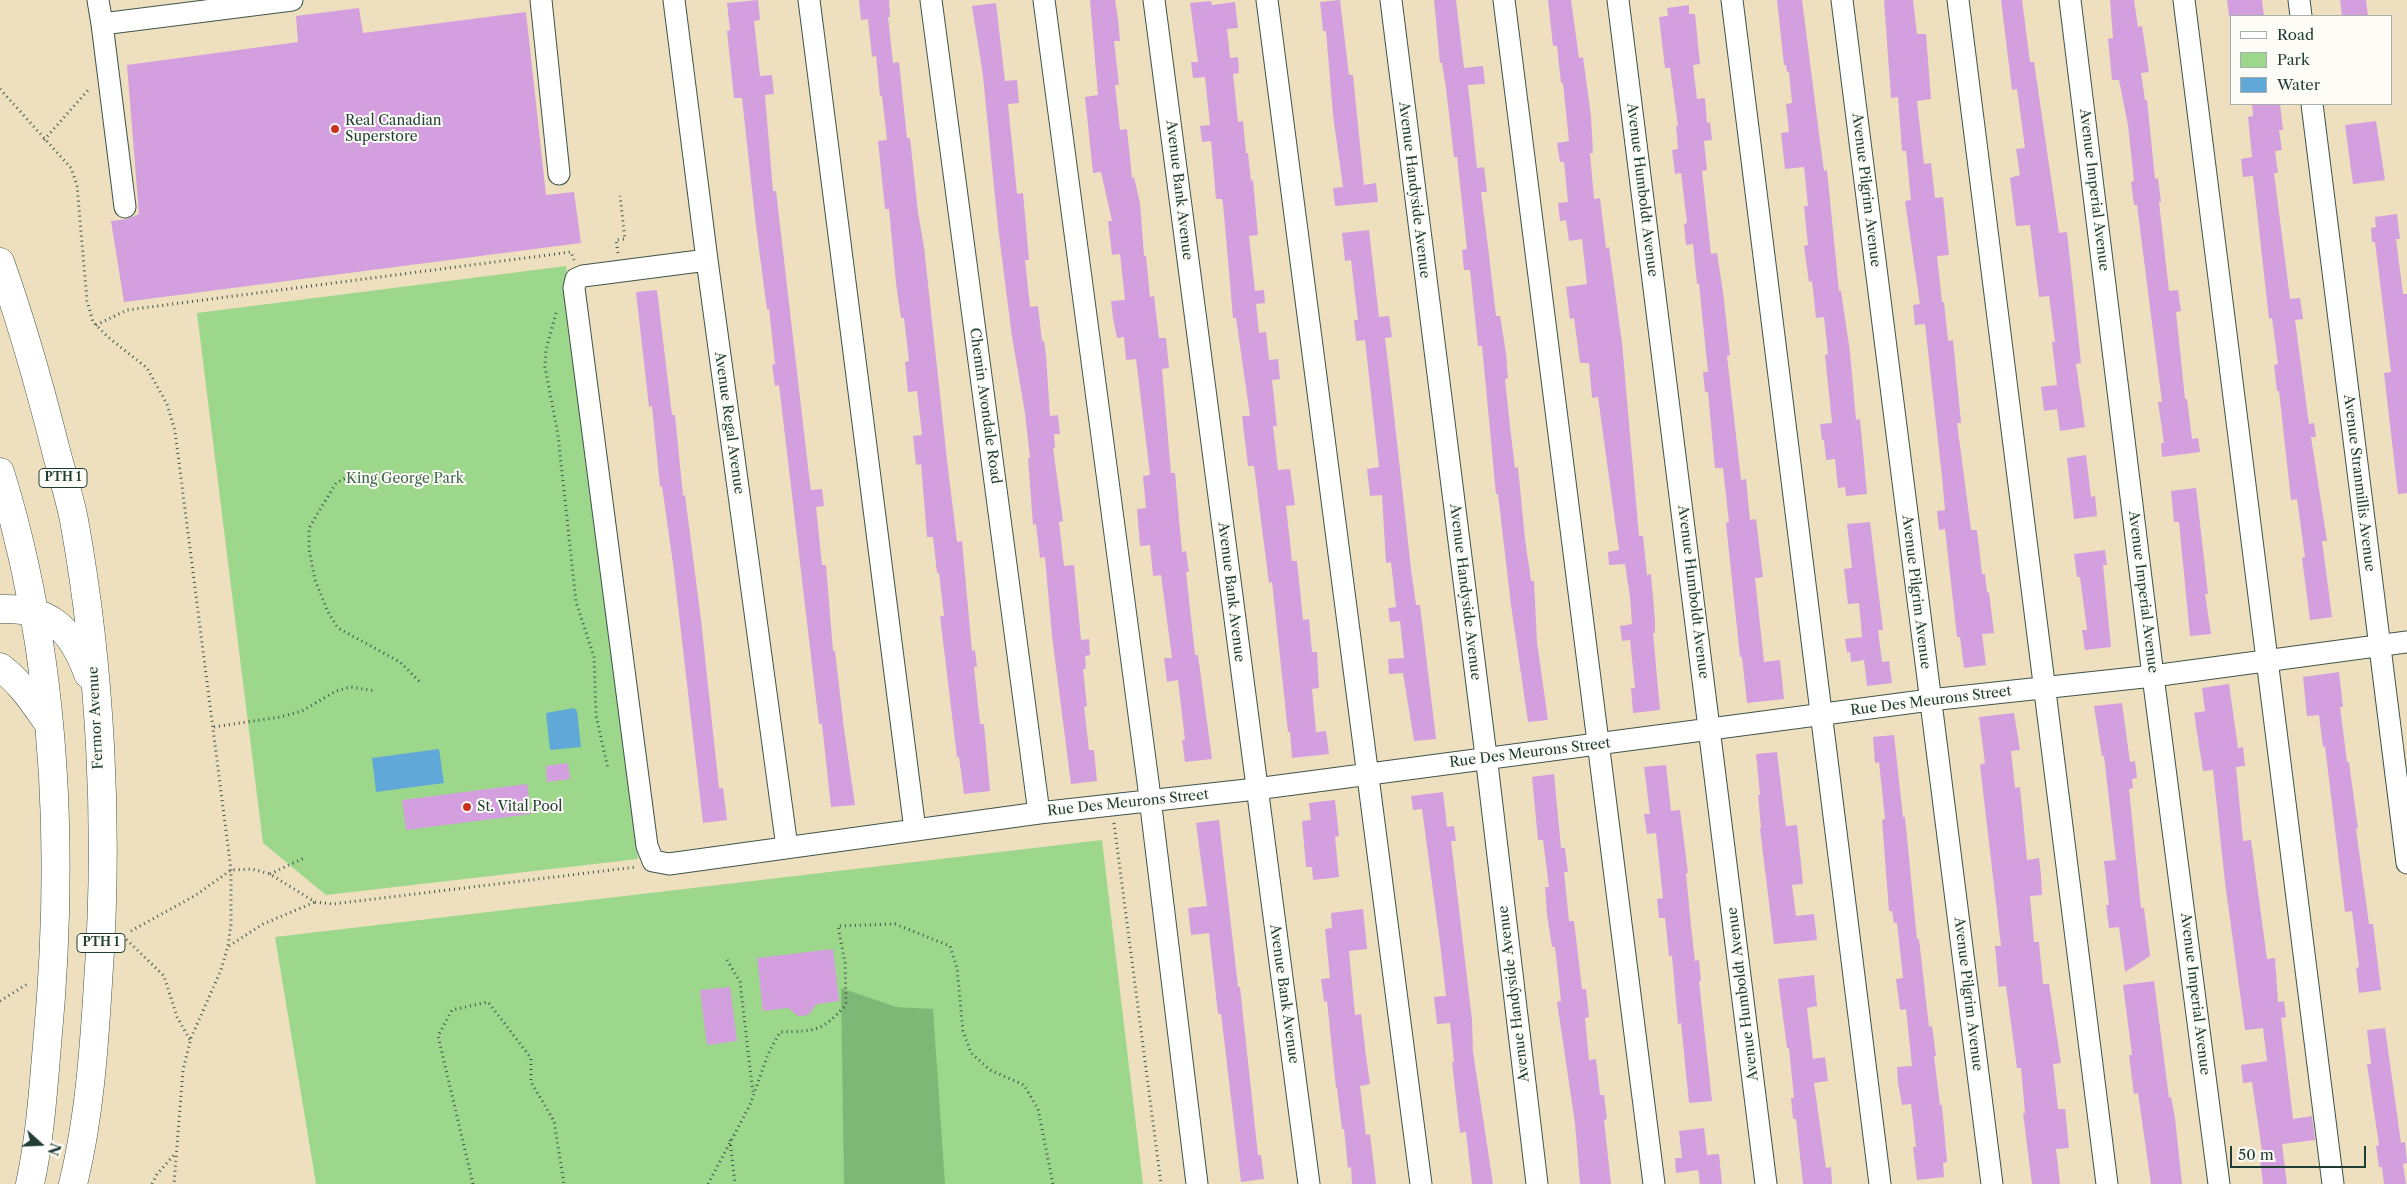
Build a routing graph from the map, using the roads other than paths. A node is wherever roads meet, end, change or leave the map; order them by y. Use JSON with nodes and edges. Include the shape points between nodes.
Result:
{"nodes":[{"id":1,"x":98,"y":0,"type":"edge"},
{"id":2,"x":292,"y":0,"type":"edge"},
{"id":3,"x":541,"y":0,"type":"edge"},
{"id":4,"x":674,"y":0,"type":"edge"},
{"id":5,"x":809,"y":0,"type":"edge"},
{"id":6,"x":931,"y":0,"type":"edge"},
{"id":7,"x":1044,"y":0,"type":"edge"},
{"id":8,"x":1154,"y":0,"type":"edge"},
{"id":9,"x":1267,"y":0,"type":"edge"},
{"id":10,"x":1390,"y":0,"type":"edge"},
{"id":11,"x":1504,"y":0,"type":"edge"},
{"id":12,"x":1618,"y":0,"type":"edge"},
{"id":13,"x":1732,"y":0,"type":"edge"},
{"id":14,"x":1842,"y":0,"type":"edge"},
{"id":15,"x":1958,"y":0,"type":"edge"},
{"id":16,"x":2070,"y":0,"type":"edge"},
{"id":17,"x":2184,"y":0,"type":"edge"},
{"id":18,"x":2299,"y":0,"type":"edge"},
{"id":19,"x":2301,"y":15,"type":"edge"},
{"id":20,"x":102,"y":24,"type":"junction"},
{"id":21,"x":2312,"y":105,"type":"edge"},
{"id":22,"x":559,"y":174,"type":"dead end"},
{"id":23,"x":125,"y":208,"type":"dead end"},
{"id":24,"x":707,"y":260,"type":"junction"},
{"id":25,"x":0,"y":262,"type":"edge"},
{"id":26,"x":2,"y":477,"type":"edge"},
{"id":27,"x":0,"y":528,"type":"edge"},
{"id":28,"x":0,"y":609,"type":"edge"},
{"id":29,"x":34,"y":611,"type":"junction"},
{"id":30,"x":2407,"y":642,"type":"edge"},
{"id":31,"x":2379,"y":646,"type":"junction"},
{"id":32,"x":2266,"y":661,"type":"junction"},
{"id":33,"x":0,"y":667,"type":"edge"},
{"id":34,"x":2153,"y":676,"type":"junction"},
{"id":35,"x":2044,"y":688,"type":"junction"},
{"id":36,"x":1930,"y":700,"type":"junction"},
{"id":37,"x":97,"y":701,"type":"junction"},
{"id":38,"x":1822,"y":715,"type":"junction"},
{"id":39,"x":48,"y":724,"type":"junction"},
{"id":40,"x":1711,"y":730,"type":"junction"},
{"id":41,"x":1598,"y":744,"type":"junction"},
{"id":42,"x":1486,"y":758,"type":"junction"},
{"id":43,"x":1368,"y":774,"type":"junction"},
{"id":44,"x":1256,"y":789,"type":"junction"},
{"id":45,"x":1150,"y":801,"type":"junction"},
{"id":46,"x":1039,"y":813,"type":"junction"},
{"id":47,"x":915,"y":830,"type":"junction"},
{"id":48,"x":787,"y":846,"type":"junction"},
{"id":49,"x":2407,"y":863,"type":"edge"},
{"id":50,"x":30,"y":1184,"type":"edge"},
{"id":51,"x":74,"y":1184,"type":"edge"},
{"id":52,"x":1197,"y":1184,"type":"edge"},
{"id":53,"x":1309,"y":1184,"type":"edge"},
{"id":54,"x":1421,"y":1184,"type":"edge"},
{"id":55,"x":1537,"y":1184,"type":"edge"},
{"id":56,"x":1654,"y":1184,"type":"edge"},
{"id":57,"x":1766,"y":1184,"type":"edge"},
{"id":58,"x":1880,"y":1184,"type":"edge"},
{"id":59,"x":1992,"y":1184,"type":"edge"},
{"id":60,"x":2107,"y":1184,"type":"edge"},
{"id":61,"x":2219,"y":1184,"type":"edge"},
{"id":62,"x":2333,"y":1184,"type":"edge"}],
"edges":[{"from":1,"to":20,"type":"street"},
{"from":2,"to":20,"type":"street"},
{"from":3,"to":22,"type":"street"},
{"from":4,"to":24,"type":"street","name":"Avenue Regal Avenue"},
{"from":5,"to":47,"type":"street"},
{"from":6,"to":46,"type":"street","name":"Chemin Avondale Road"},
{"from":7,"to":45,"type":"street"},
{"from":8,"to":44,"type":"street","name":"Avenue Bank Avenue"},
{"from":9,"to":43,"type":"street"},
{"from":10,"to":42,"type":"street","name":"Avenue Handyside Avenue"},
{"from":11,"to":41,"type":"street"},
{"from":12,"to":40,"type":"street","name":"Avenue Humboldt Avenue"},
{"from":13,"to":38,"type":"street"},
{"from":14,"to":36,"type":"street","name":"Avenue Pilgrim Avenue"},
{"from":15,"to":35,"type":"street"},
{"from":16,"to":34,"type":"street","name":"Avenue Imperial Avenue"},
{"from":17,"to":32,"type":"street"},
{"from":18,"to":19,"type":"street"},
{"from":20,"to":23,"type":"street"},
{"from":21,"to":31,"type":"street","name":"Avenue Stranmillis Avenue"},
{"from":24,"to":48,"type":"street","name":"Avenue Regal Avenue"},
{"from":24,"to":48,"type":"street","name":"Rue Des Meurons Street","via":[[620,271],[578,285],[647,846],[653,861],[669,864]]},
{"from":25,"to":37,"type":"highway","name":"Fermor Avenue","number":"PTH 1","via":[[22,324],[73,517],[88,610]]},
{"from":26,"to":27,"type":"highway"},
{"from":26,"to":29,"type":"highway"},
{"from":28,"to":29,"type":"highway"},
{"from":29,"to":37,"type":"highway","via":[[66,631],[83,661]]},
{"from":29,"to":39,"type":"highway"},
{"from":30,"to":31,"type":"street","name":"Rue Des Meurons Street"},
{"from":31,"to":32,"type":"street","name":"Rue Des Meurons Street"},
{"from":31,"to":49,"type":"street","name":"Avenue Stranmillis Avenue"},
{"from":32,"to":34,"type":"street","name":"Rue Des Meurons Street"},
{"from":32,"to":62,"type":"street"},
{"from":33,"to":39,"type":"highway","via":[[29,695]]},
{"from":34,"to":35,"type":"street","name":"Rue Des Meurons Street"},
{"from":34,"to":61,"type":"street","name":"Avenue Imperial Avenue"},
{"from":35,"to":36,"type":"street","name":"Rue Des Meurons Street"},
{"from":35,"to":60,"type":"street"},
{"from":36,"to":38,"type":"street","name":"Rue Des Meurons Street"},
{"from":36,"to":59,"type":"street","name":"Avenue Pilgrim Avenue"},
{"from":37,"to":51,"type":"highway","name":"Fermor Avenue","number":"PTH 1","via":[[102,846],[101,943],[94,1044]]},
{"from":38,"to":40,"type":"street","name":"Rue Des Meurons Street"},
{"from":38,"to":58,"type":"street"},
{"from":39,"to":50,"type":"highway","via":[[57,892],[49,1025],[37,1150]]},
{"from":40,"to":41,"type":"street","name":"Rue Des Meurons Street"},
{"from":40,"to":57,"type":"street","name":"Avenue Humboldt Avenue"},
{"from":41,"to":42,"type":"street","name":"Rue Des Meurons Street"},
{"from":41,"to":56,"type":"street"},
{"from":42,"to":43,"type":"street","name":"Rue Des Meurons Street"},
{"from":42,"to":55,"type":"street","name":"Avenue Handyside Avenue"},
{"from":43,"to":44,"type":"street","name":"Rue Des Meurons Street"},
{"from":43,"to":54,"type":"street"},
{"from":44,"to":45,"type":"street","name":"Rue Des Meurons Street"},
{"from":44,"to":53,"type":"street","name":"Avenue Bank Avenue"},
{"from":45,"to":46,"type":"street","name":"Rue Des Meurons Street"},
{"from":45,"to":52,"type":"street"},
{"from":46,"to":47,"type":"street","name":"Rue Des Meurons Street"},
{"from":47,"to":48,"type":"street","name":"Rue Des Meurons Street"}]}
